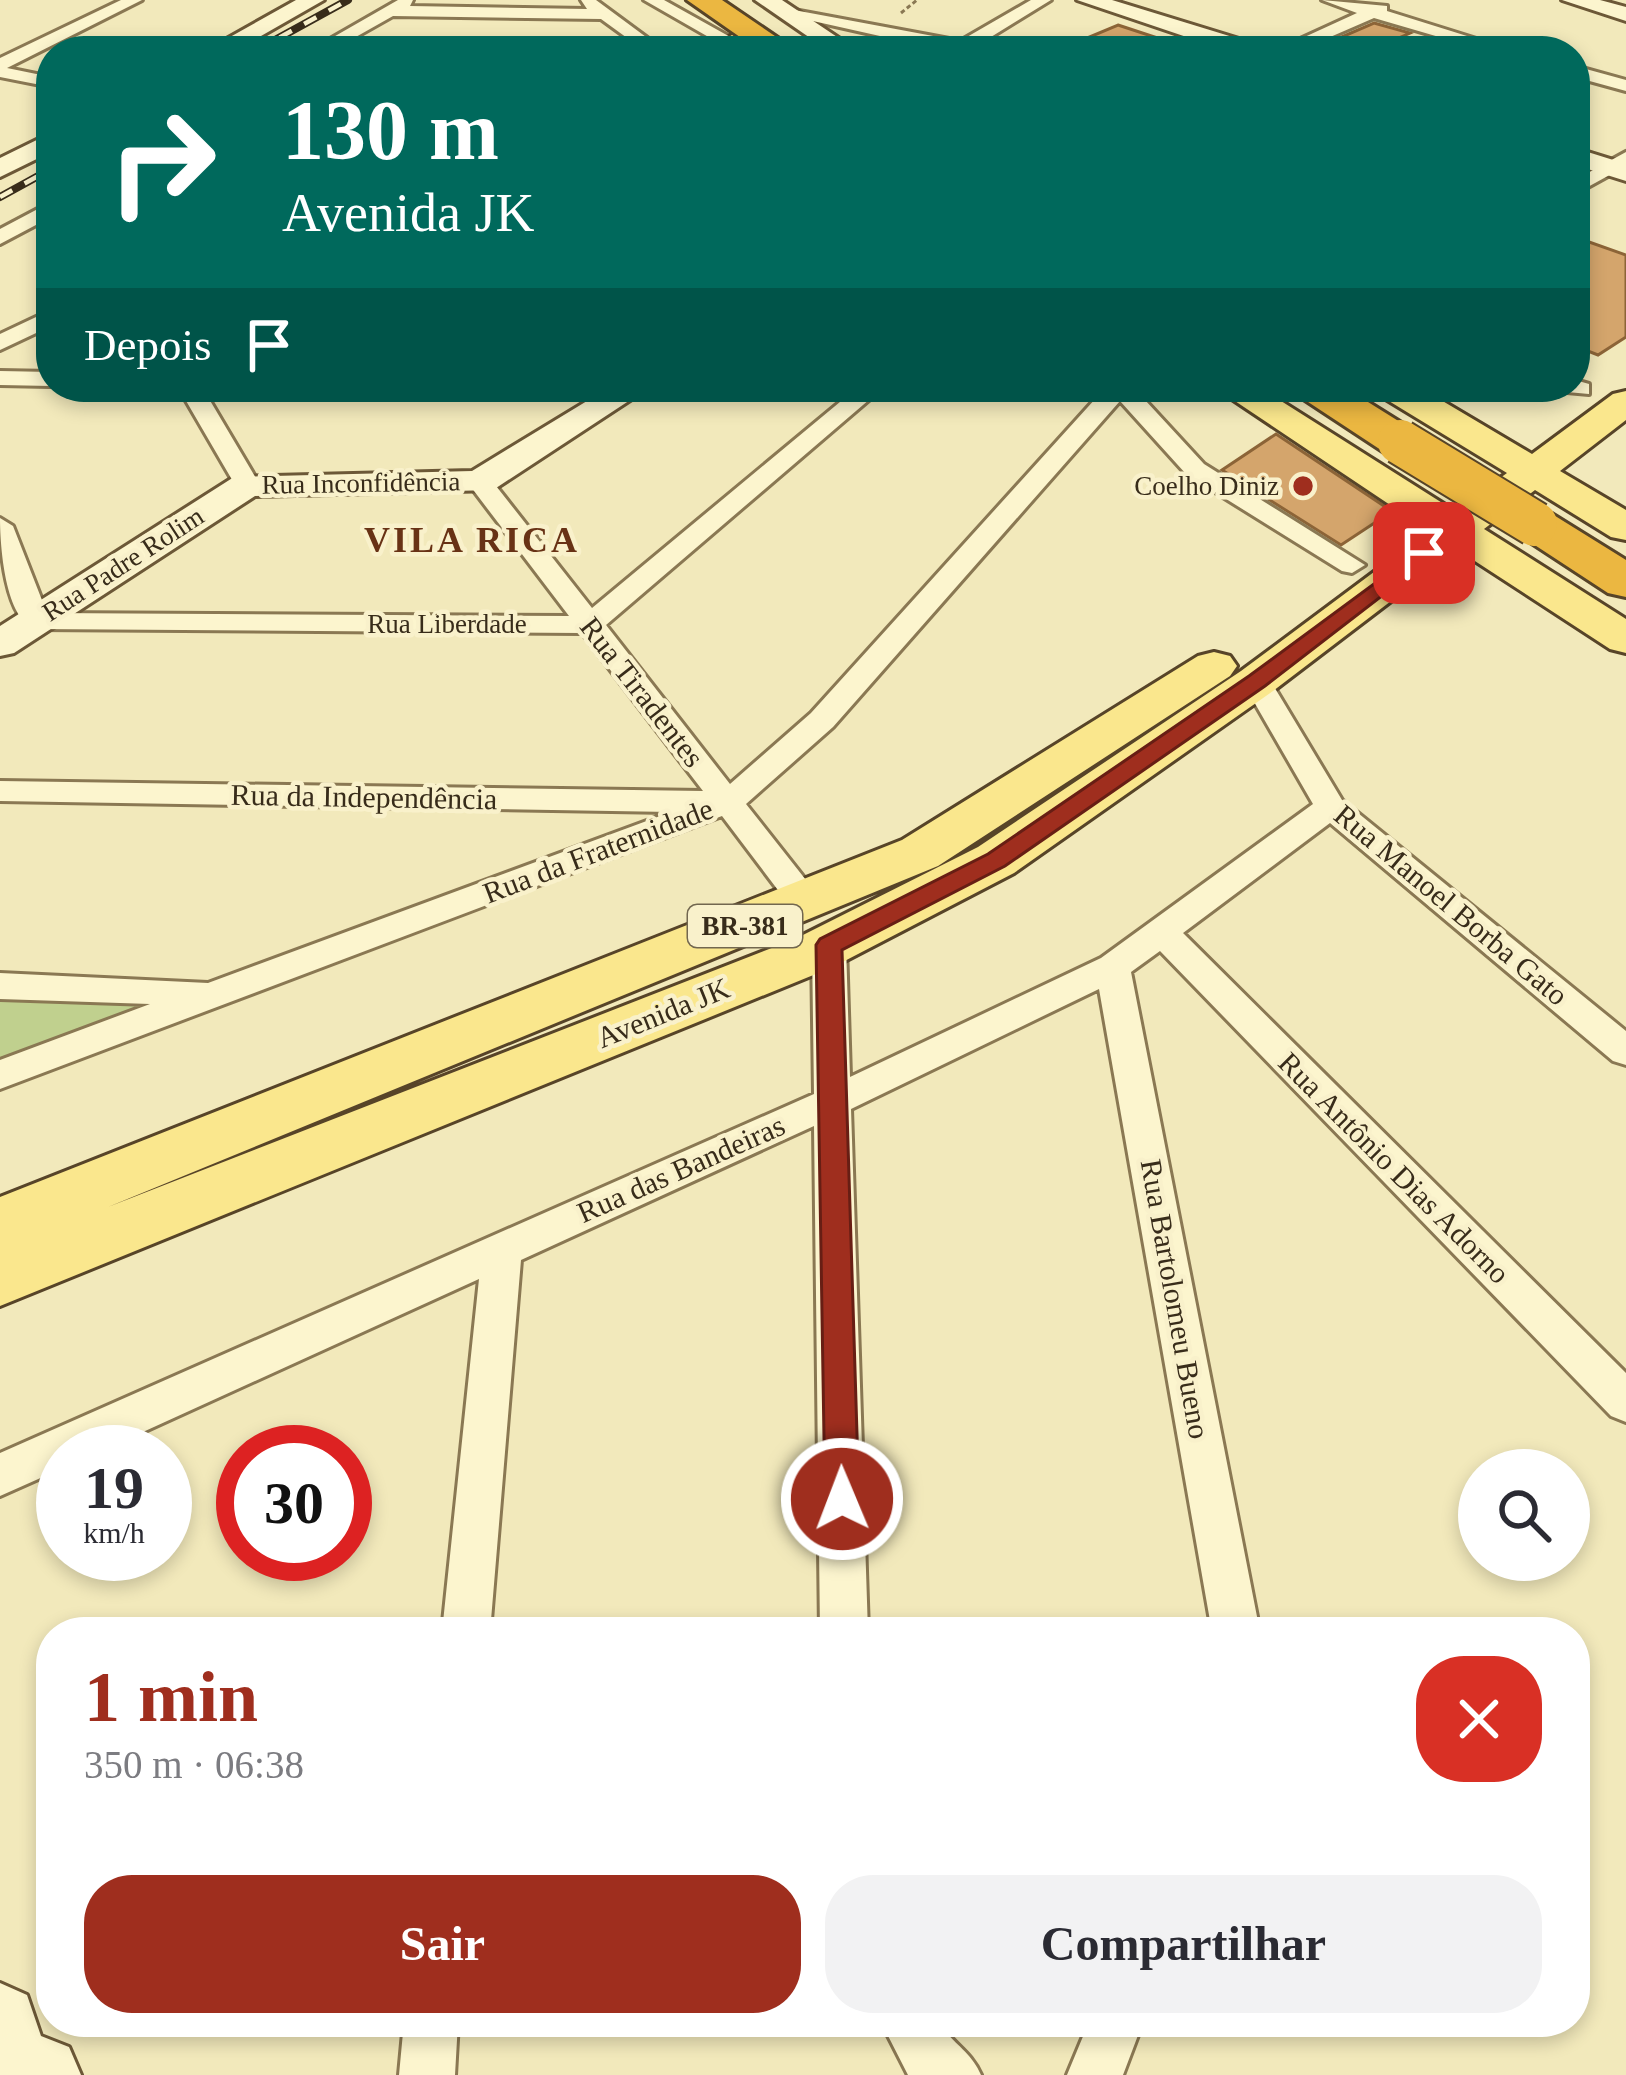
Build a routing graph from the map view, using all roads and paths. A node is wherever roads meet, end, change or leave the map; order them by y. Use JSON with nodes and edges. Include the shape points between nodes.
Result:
{"nodes":[{"id":1,"x":134,"y":0,"type":"edge"},
{"id":2,"x":313,"y":0,"type":"edge"},
{"id":3,"x":409,"y":0,"type":"edge"},
{"id":4,"x":585,"y":0,"type":"edge"},
{"id":5,"x":652,"y":0,"type":"edge"},
{"id":6,"x":1042,"y":0,"type":"edge"},
{"id":7,"x":1088,"y":0,"type":"edge"},
{"id":8,"x":1330,"y":0,"type":"edge"},
{"id":9,"x":1400,"y":0,"type":"edge"},
{"id":10,"x":1573,"y":0,"type":"edge"},
{"id":11,"x":786,"y":6,"type":"edge"},
{"id":12,"x":99,"y":9,"type":"edge"},
{"id":13,"x":386,"y":11,"type":"junction"},
{"id":14,"x":1373,"y":13,"type":"junction"},
{"id":15,"x":603,"y":14,"type":"junction"},
{"id":16,"x":1626,"y":14,"type":"edge"},
{"id":17,"x":717,"y":24,"type":"edge"},
{"id":18,"x":54,"y":36,"type":"edge"},
{"id":19,"x":245,"y":36,"type":"edge"},
{"id":20,"x":344,"y":36,"type":"edge"},
{"id":21,"x":635,"y":36,"type":"edge"},
{"id":22,"x":745,"y":36,"type":"edge"},
{"id":23,"x":827,"y":36,"type":"edge"},
{"id":24,"x":913,"y":36,"type":"edge"},
{"id":25,"x":988,"y":36,"type":"edge"},
{"id":26,"x":1204,"y":36,"type":"edge"},
{"id":27,"x":1319,"y":36,"type":"edge"},
{"id":28,"x":1454,"y":36,"type":"edge"},
{"id":29,"x":36,"y":47,"type":"edge"},
{"id":30,"x":0,"y":68,"type":"edge"},
{"id":31,"x":1590,"y":75,"type":"edge"},
{"id":32,"x":36,"y":78,"type":"edge"},
{"id":33,"x":1626,"y":86,"type":"edge"},
{"id":34,"x":36,"y":149,"type":"edge"},
{"id":35,"x":1590,"y":159,"type":"edge"},
{"id":36,"x":1620,"y":166,"type":"edge"},
{"id":37,"x":0,"y":169,"type":"edge"},
{"id":38,"x":1590,"y":181,"type":"edge"},
{"id":39,"x":36,"y":217,"type":"edge"},
{"id":40,"x":0,"y":238,"type":"edge"},
{"id":41,"x":36,"y":325,"type":"edge"},
{"id":42,"x":0,"y":344,"type":"edge"},
{"id":43,"x":0,"y":378,"type":"edge"},
{"id":44,"x":36,"y":379,"type":"edge"},
{"id":45,"x":1607,"y":393,"type":"edge"},
{"id":46,"x":199,"y":402,"type":"edge"},
{"id":47,"x":609,"y":402,"type":"edge"},
{"id":48,"x":854,"y":402,"type":"edge"},
{"id":49,"x":1106,"y":402,"type":"edge"},
{"id":50,"x":1133,"y":402,"type":"edge"},
{"id":51,"x":1257,"y":402,"type":"edge"},
{"id":52,"x":1337,"y":402,"type":"edge"},
{"id":53,"x":1417,"y":402,"type":"edge"},
{"id":54,"x":1516,"y":462,"type":"junction"},
{"id":55,"x":480,"y":482,"type":"junction"},
{"id":56,"x":247,"y":485,"type":"junction"},
{"id":57,"x":1442,"y":517,"type":"junction"},
{"id":58,"x":0,"y":526,"type":"edge"},
{"id":59,"x":1626,"y":528,"type":"edge"},
{"id":60,"x":1352,"y":565,"type":"junction"},
{"id":61,"x":1626,"y":582,"type":"edge"},
{"id":62,"x":36,"y":621,"type":"junction"},
{"id":63,"x":589,"y":625,"type":"junction"},
{"id":64,"x":1626,"y":639,"type":"edge"},
{"id":65,"x":0,"y":644,"type":"edge"},
{"id":66,"x":1257,"y":681,"type":"junction"},
{"id":67,"x":0,"y":791,"type":"edge"},
{"id":68,"x":729,"y":802,"type":"junction"},
{"id":69,"x":1331,"y":807,"type":"junction"},
{"id":70,"x":817,"y":924,"type":"junction"},
{"id":71,"x":1163,"y":933,"type":"junction"},
{"id":72,"x":1113,"y":967,"type":"junction"},
{"id":73,"x":0,"y":986,"type":"edge"},
{"id":74,"x":218,"y":993,"type":"junction"},
{"id":75,"x":1626,"y":1052,"type":"edge"},
{"id":76,"x":0,"y":1075,"type":"edge"},
{"id":77,"x":834,"y":1102,"type":"junction"},
{"id":78,"x":0,"y":1224,"type":"edge"},
{"id":79,"x":502,"y":1247,"type":"junction"},
{"id":80,"x":0,"y":1279,"type":"edge"},
{"id":81,"x":1626,"y":1402,"type":"edge"},
{"id":82,"x":0,"y":1475,"type":"edge"},
{"id":83,"x":467,"y":1617,"type":"edge"},
{"id":84,"x":844,"y":1617,"type":"edge"},
{"id":85,"x":1233,"y":1617,"type":"edge"},
{"id":86,"x":430,"y":2037,"type":"edge"},
{"id":87,"x":917,"y":2037,"type":"edge"},
{"id":88,"x":1110,"y":2037,"type":"edge"},
{"id":89,"x":427,"y":2075,"type":"edge"},
{"id":90,"x":953,"y":2075,"type":"edge"},
{"id":91,"x":1095,"y":2075,"type":"edge"}],
"edges":[{"from":1,"to":12,"type":"street"},
{"from":2,"to":19,"type":"street"},
{"from":3,"to":13,"type":"street"},
{"from":4,"to":15,"type":"street"},
{"from":5,"to":17,"type":"street"},
{"from":6,"to":25,"type":"street"},
{"from":7,"to":26,"type":"street"},
{"from":8,"to":14,"type":"street"},
{"from":9,"to":14,"type":"street"},
{"from":10,"to":16,"type":"street"},
{"from":11,"to":23,"type":"street"},
{"from":11,"to":24,"type":"street"},
{"from":12,"to":18,"type":"street"},
{"from":13,"to":15,"type":"street"},
{"from":13,"to":20,"type":"street"},
{"from":14,"to":27,"type":"street"},
{"from":14,"to":28,"type":"street"},
{"from":15,"to":21,"type":"street"},
{"from":17,"to":22,"type":"highway"},
{"from":29,"to":30,"type":"street"},
{"from":30,"to":32,"type":"street"},
{"from":31,"to":33,"type":"street"},
{"from":34,"to":37,"type":"street"},
{"from":35,"to":36,"type":"street"},
{"from":36,"to":38,"type":"street"},
{"from":39,"to":40,"type":"street"},
{"from":41,"to":42,"type":"street"},
{"from":43,"to":44,"type":"street"},
{"from":45,"to":54,"type":"main road","name":"Avenida JK"},
{"from":46,"to":56,"type":"street","name":"Rua Inconfidência"},
{"from":47,"to":55,"type":"street","name":"Rua Inconfidência"},
{"from":48,"to":63,"type":"street"},
{"from":49,"to":68,"type":"street","name":"Rua da Fraternidade","via":[[821,720]]},
{"from":50,"to":60,"type":"street","via":[[1195,470]]},
{"from":51,"to":57,"type":"main road"},
{"from":52,"to":61,"type":"highway","bridge":true},
{"from":53,"to":54,"type":"main road"},
{"from":54,"to":57,"type":"main road","name":"Avenida JK","number":"BR-381"},
{"from":54,"to":59,"type":"main road"},
{"from":55,"to":56,"type":"street","name":"Rua Inconfidência"},
{"from":55,"to":63,"type":"street","name":"Rua Tiradentes"},
{"from":56,"to":62,"type":"street","name":"Rua Padre Rolim"},
{"from":57,"to":60,"type":"main road","name":"Avenida JK","number":"BR-381"},
{"from":57,"to":64,"type":"main road"},
{"from":57,"to":66,"type":"main road","name":"Avenida JK","number":"BR-381"},
{"from":58,"to":62,"type":"street"},
{"from":60,"to":70,"type":"main road","name":"Avenida JK","number":"BR-381","via":[[1217,663]]},
{"from":62,"to":63,"type":"street","name":"Rua Liberdade"},
{"from":62,"to":65,"type":"street","name":"Rua Padre Rolim"},
{"from":63,"to":68,"type":"street","name":"Rua Tiradentes"},
{"from":66,"to":69,"type":"street","name":"Rua Manoel Borba Gato"},
{"from":66,"to":70,"type":"main road","name":"Avenida JK","number":"BR-381","via":[[996,860]]},
{"from":67,"to":68,"type":"street","name":"Rua da Independência"},
{"from":68,"to":70,"type":"street","name":"Rua Tiradentes"},
{"from":68,"to":74,"type":"street","name":"Rua da Fraternidade"},
{"from":69,"to":71,"type":"street","name":"Rua das Bandeiras"},
{"from":69,"to":75,"type":"street","name":"Rua Manoel Borba Gato"},
{"from":70,"to":77,"type":"street"},
{"from":70,"to":78,"type":"main road","name":"Avenida JK","number":"BR-381"},
{"from":70,"to":80,"type":"main road","name":"Avenida JK","number":"BR-381"},
{"from":71,"to":72,"type":"street","name":"Rua das Bandeiras"},
{"from":71,"to":81,"type":"street","name":"Rua Antônio Dias Adorno"},
{"from":72,"to":77,"type":"street","name":"Rua das Bandeiras"},
{"from":72,"to":85,"type":"street","name":"Rua Bartolomeu Bueno"},
{"from":73,"to":74,"type":"street"},
{"from":74,"to":76,"type":"street","name":"Rua da Fraternidade"},
{"from":77,"to":79,"type":"street","name":"Rua das Bandeiras"},
{"from":77,"to":84,"type":"street"},
{"from":79,"to":82,"type":"street","name":"Rua das Bandeiras"},
{"from":79,"to":83,"type":"street"},
{"from":86,"to":89,"type":"street"},
{"from":87,"to":90,"type":"street"},
{"from":88,"to":91,"type":"street"}]}
